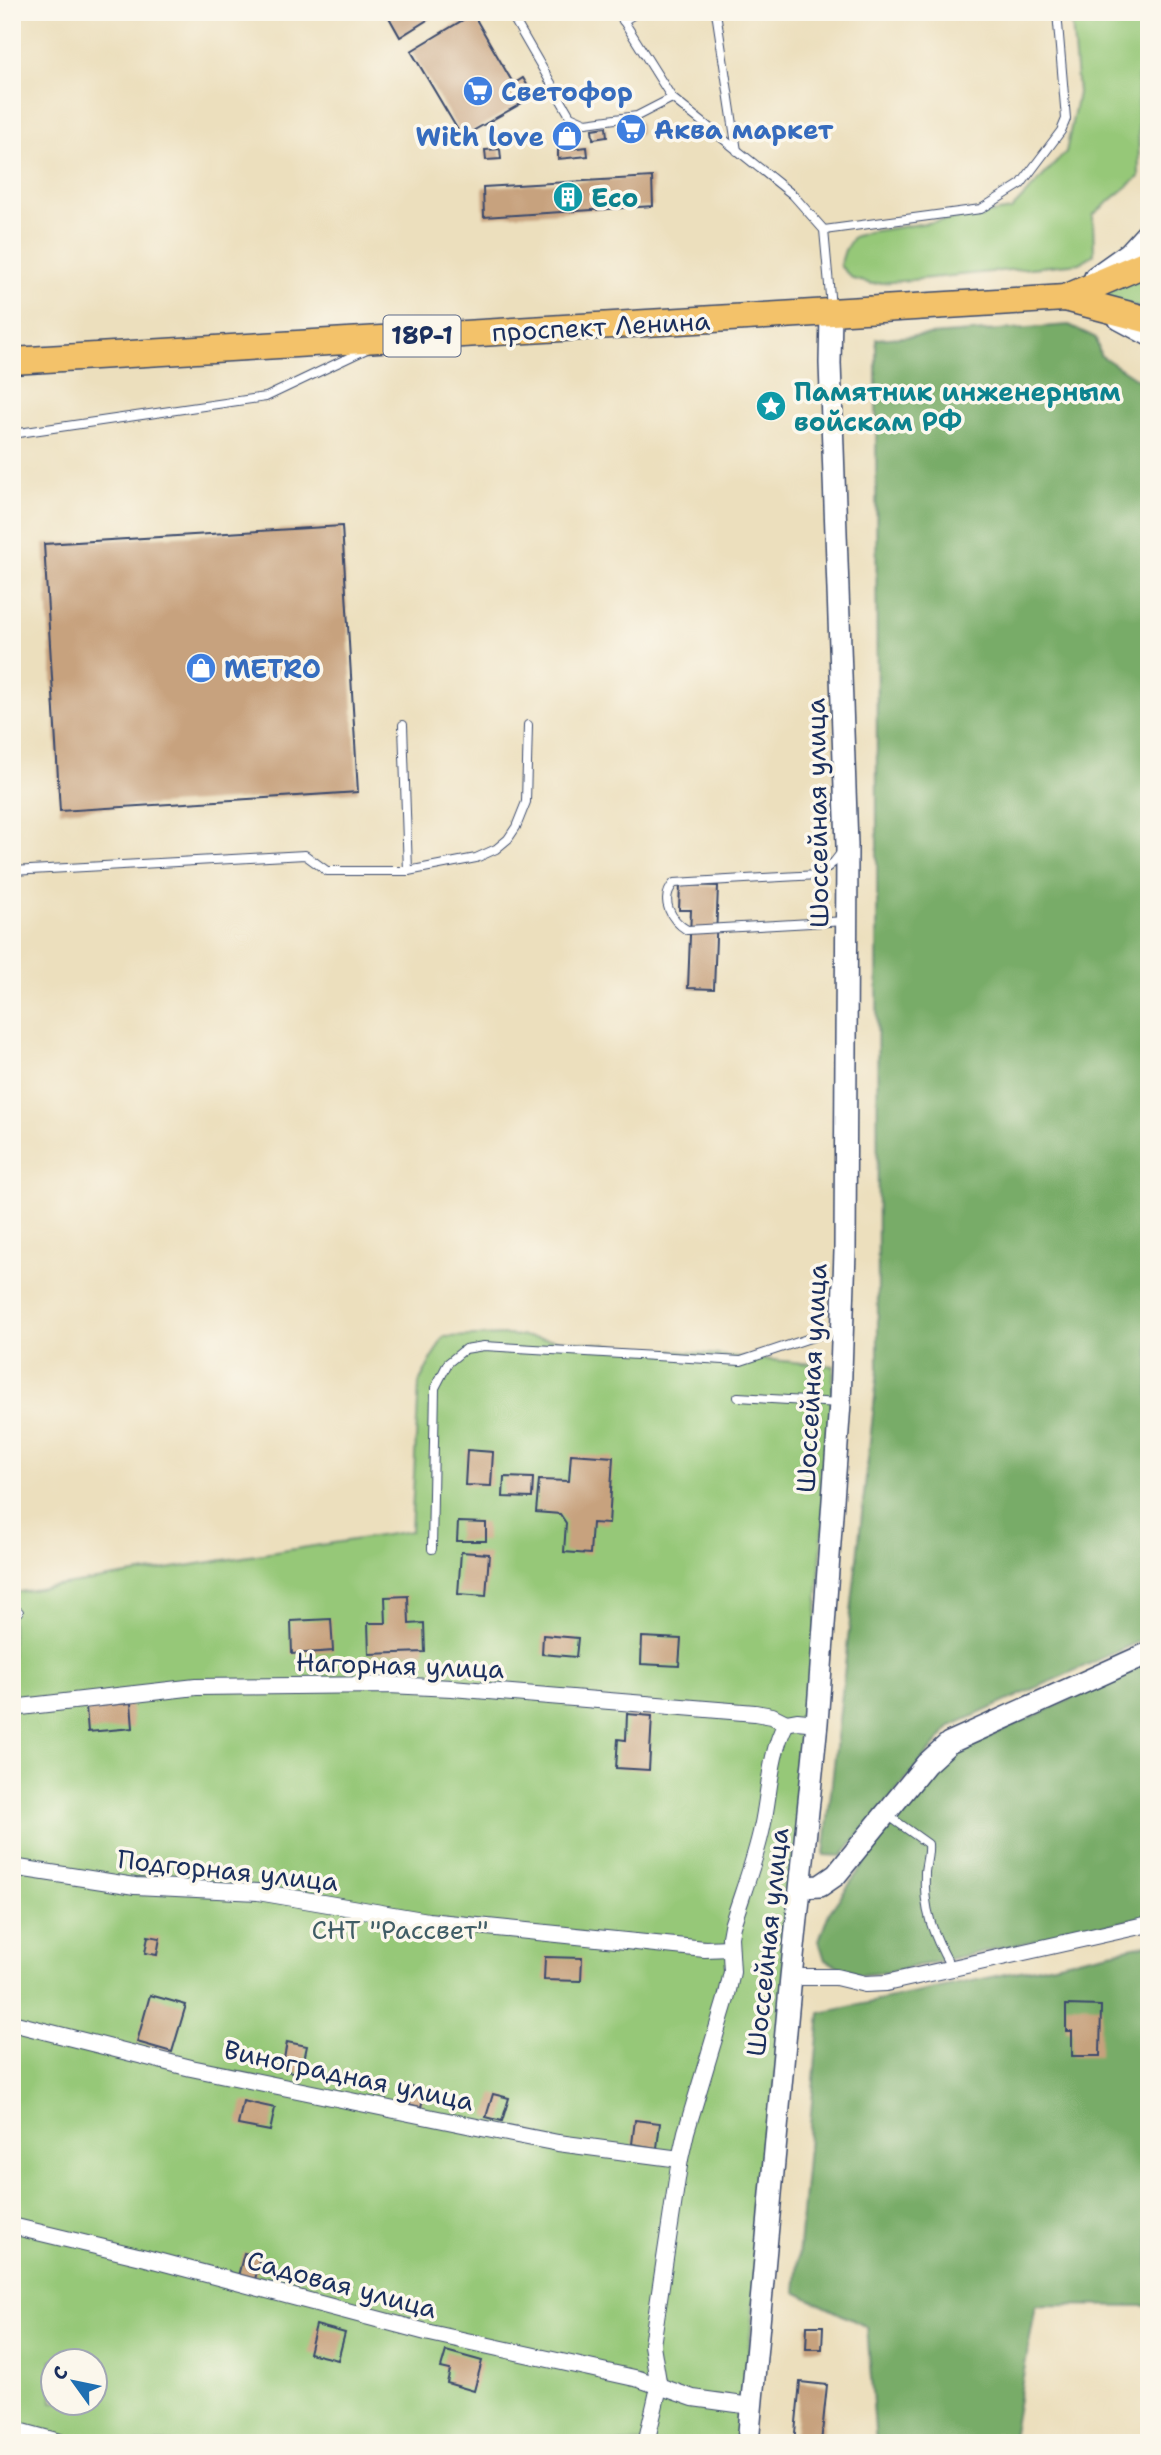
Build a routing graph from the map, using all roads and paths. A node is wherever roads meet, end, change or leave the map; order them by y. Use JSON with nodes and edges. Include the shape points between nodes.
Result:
{"nodes":[{"id":1,"x":510,"y":12,"type":"edge"},
{"id":2,"x":618,"y":12,"type":"edge"},
{"id":3,"x":638,"y":12,"type":"edge"},
{"id":4,"x":716,"y":12,"type":"edge"},
{"id":5,"x":1057,"y":12,"type":"edge"},
{"id":6,"x":624,"y":21,"type":"junction"},
{"id":7,"x":672,"y":98,"type":"junction"},
{"id":8,"x":737,"y":150,"type":"junction"},
{"id":9,"x":824,"y":230,"type":"junction"},
{"id":10,"x":1149,"y":232,"type":"edge"},
{"id":11,"x":1149,"y":261,"type":"edge"},
{"id":12,"x":1065,"y":298,"type":"junction"},
{"id":13,"x":831,"y":313,"type":"junction"},
{"id":14,"x":1149,"y":320,"type":"edge"},
{"id":15,"x":1149,"y":335,"type":"edge"},
{"id":16,"x":390,"y":338,"type":"junction"},
{"id":17,"x":12,"y":361,"type":"edge"},
{"id":18,"x":12,"y":434,"type":"edge"},
{"id":19,"x":403,"y":725,"type":"dead end"},
{"id":20,"x":528,"y":725,"type":"dead end"},
{"id":21,"x":848,"y":845,"type":"junction"},
{"id":22,"x":12,"y":871,"type":"edge"},
{"id":23,"x":408,"y":871,"type":"junction"},
{"id":24,"x":846,"y":920,"type":"junction"},
{"id":25,"x":843,"y":1327,"type":"junction"},
{"id":26,"x":738,"y":1397,"type":"dead end"},
{"id":27,"x":840,"y":1403,"type":"junction"},
{"id":28,"x":432,"y":1549,"type":"dead end"},
{"id":29,"x":1149,"y":1653,"type":"edge"},
{"id":30,"x":12,"y":1708,"type":"edge"},
{"id":31,"x":786,"y":1723,"type":"junction"},
{"id":32,"x":817,"y":1723,"type":"junction"},
{"id":33,"x":886,"y":1814,"type":"junction"},
{"id":34,"x":12,"y":1867,"type":"edge"},
{"id":35,"x":801,"y":1887,"type":"junction"},
{"id":36,"x":1149,"y":1924,"type":"edge"},
{"id":37,"x":730,"y":1948,"type":"junction"},
{"id":38,"x":951,"y":1967,"type":"junction"},
{"id":39,"x":791,"y":1977,"type":"junction"},
{"id":40,"x":12,"y":2023,"type":"edge"},
{"id":41,"x":680,"y":2160,"type":"junction"},
{"id":42,"x":12,"y":2226,"type":"edge"},
{"id":43,"x":659,"y":2387,"type":"junction"},
{"id":44,"x":751,"y":2406,"type":"junction"},
{"id":45,"x":12,"y":2429,"type":"edge"},
{"id":46,"x":63,"y":2443,"type":"edge"},
{"id":47,"x":646,"y":2443,"type":"edge"},
{"id":48,"x":748,"y":2443,"type":"edge"}],
"edges":[{"from":1,"to":7,"type":"lane","via":[[570,116],[586,123],[637,116]]},
{"from":2,"to":6,"type":"lane"},
{"from":3,"to":6,"type":"lane"},
{"from":4,"to":8,"type":"lane"},
{"from":5,"to":9,"type":"lane","via":[[1066,119],[1021,184],[981,209]]},
{"from":6,"to":7,"type":"lane"},
{"from":7,"to":8,"type":"lane"},
{"from":8,"to":9,"type":"lane","via":[[793,195]]},
{"from":9,"to":13,"type":"lane"},
{"from":10,"to":12,"type":"street","via":[[1129,253]]},
{"from":11,"to":12,"type":"main road","name":"проспект Ленина","number":"18Р-1"},
{"from":12,"to":13,"type":"main road","name":"проспект Ленина","number":"18Р-1"},
{"from":12,"to":14,"type":"main road","name":"проспект Ленина","number":"18Р-1"},
{"from":12,"to":15,"type":"street"},
{"from":13,"to":16,"type":"main road","name":"проспект Ленина","number":"18Р-1"},
{"from":13,"to":21,"type":"street","name":"Шоссейная улица"},
{"from":16,"to":17,"type":"main road","name":"проспект Ленина","number":"18Р-1"},
{"from":16,"to":18,"type":"lane","via":[[266,397]]},
{"from":19,"to":23,"type":"lane"},
{"from":20,"to":23,"type":"lane","via":[[526,802],[508,839],[476,858]]},
{"from":21,"to":24,"type":"street","name":"Шоссейная улица"},
{"from":21,"to":24,"type":"lane","via":[[818,875],[684,882],[674,883],[668,890],[668,909],[687,930]]},
{"from":22,"to":23,"type":"lane","via":[[305,855],[327,872]]},
{"from":24,"to":25,"type":"street","name":"Шоссейная улица"},
{"from":25,"to":27,"type":"street","name":"Шоссейная улица"},
{"from":25,"to":28,"type":"lane","via":[[741,1361],[484,1346],[465,1349],[447,1363],[435,1388]]},
{"from":26,"to":27,"type":"lane"},
{"from":27,"to":32,"type":"street","name":"Шоссейная улица"},
{"from":29,"to":33,"type":"street","via":[[949,1743]]},
{"from":30,"to":31,"type":"street","name":"Нагорная улица","via":[[196,1687],[388,1685],[755,1713]]},
{"from":31,"to":32,"type":"street","name":"Нагорная улица"},
{"from":31,"to":37,"type":"street","via":[[772,1757],[762,1831],[732,1926]]},
{"from":32,"to":35,"type":"street","name":"Шоссейная улица"},
{"from":33,"to":35,"type":"street","via":[[828,1882]]},
{"from":33,"to":38,"type":"lane","via":[[928,1844],[928,1919]]},
{"from":34,"to":37,"type":"street","name":"Подгорная улица","via":[[135,1886],[258,1892],[428,1921]]},
{"from":35,"to":39,"type":"street","name":"Шоссейная улица"},
{"from":36,"to":38,"type":"street"},
{"from":37,"to":41,"type":"street","via":[[732,1972],[726,1999]]},
{"from":38,"to":39,"type":"street","via":[[886,1983]]},
{"from":39,"to":44,"type":"street","name":"Шоссейная улица"},
{"from":40,"to":41,"type":"street","name":"Виноградная улица","via":[[191,2068],[477,2127]]},
{"from":41,"to":43,"type":"street","via":[[652,2345]]},
{"from":42,"to":43,"type":"street","name":"Садовая улица","via":[[430,2333],[618,2373]]},
{"from":43,"to":44,"type":"street","name":"Садовая улица","via":[[693,2398]]},
{"from":43,"to":47,"type":"street"},
{"from":44,"to":48,"type":"street","name":"Шоссейная улица"},
{"from":45,"to":46,"type":"street"}]}
